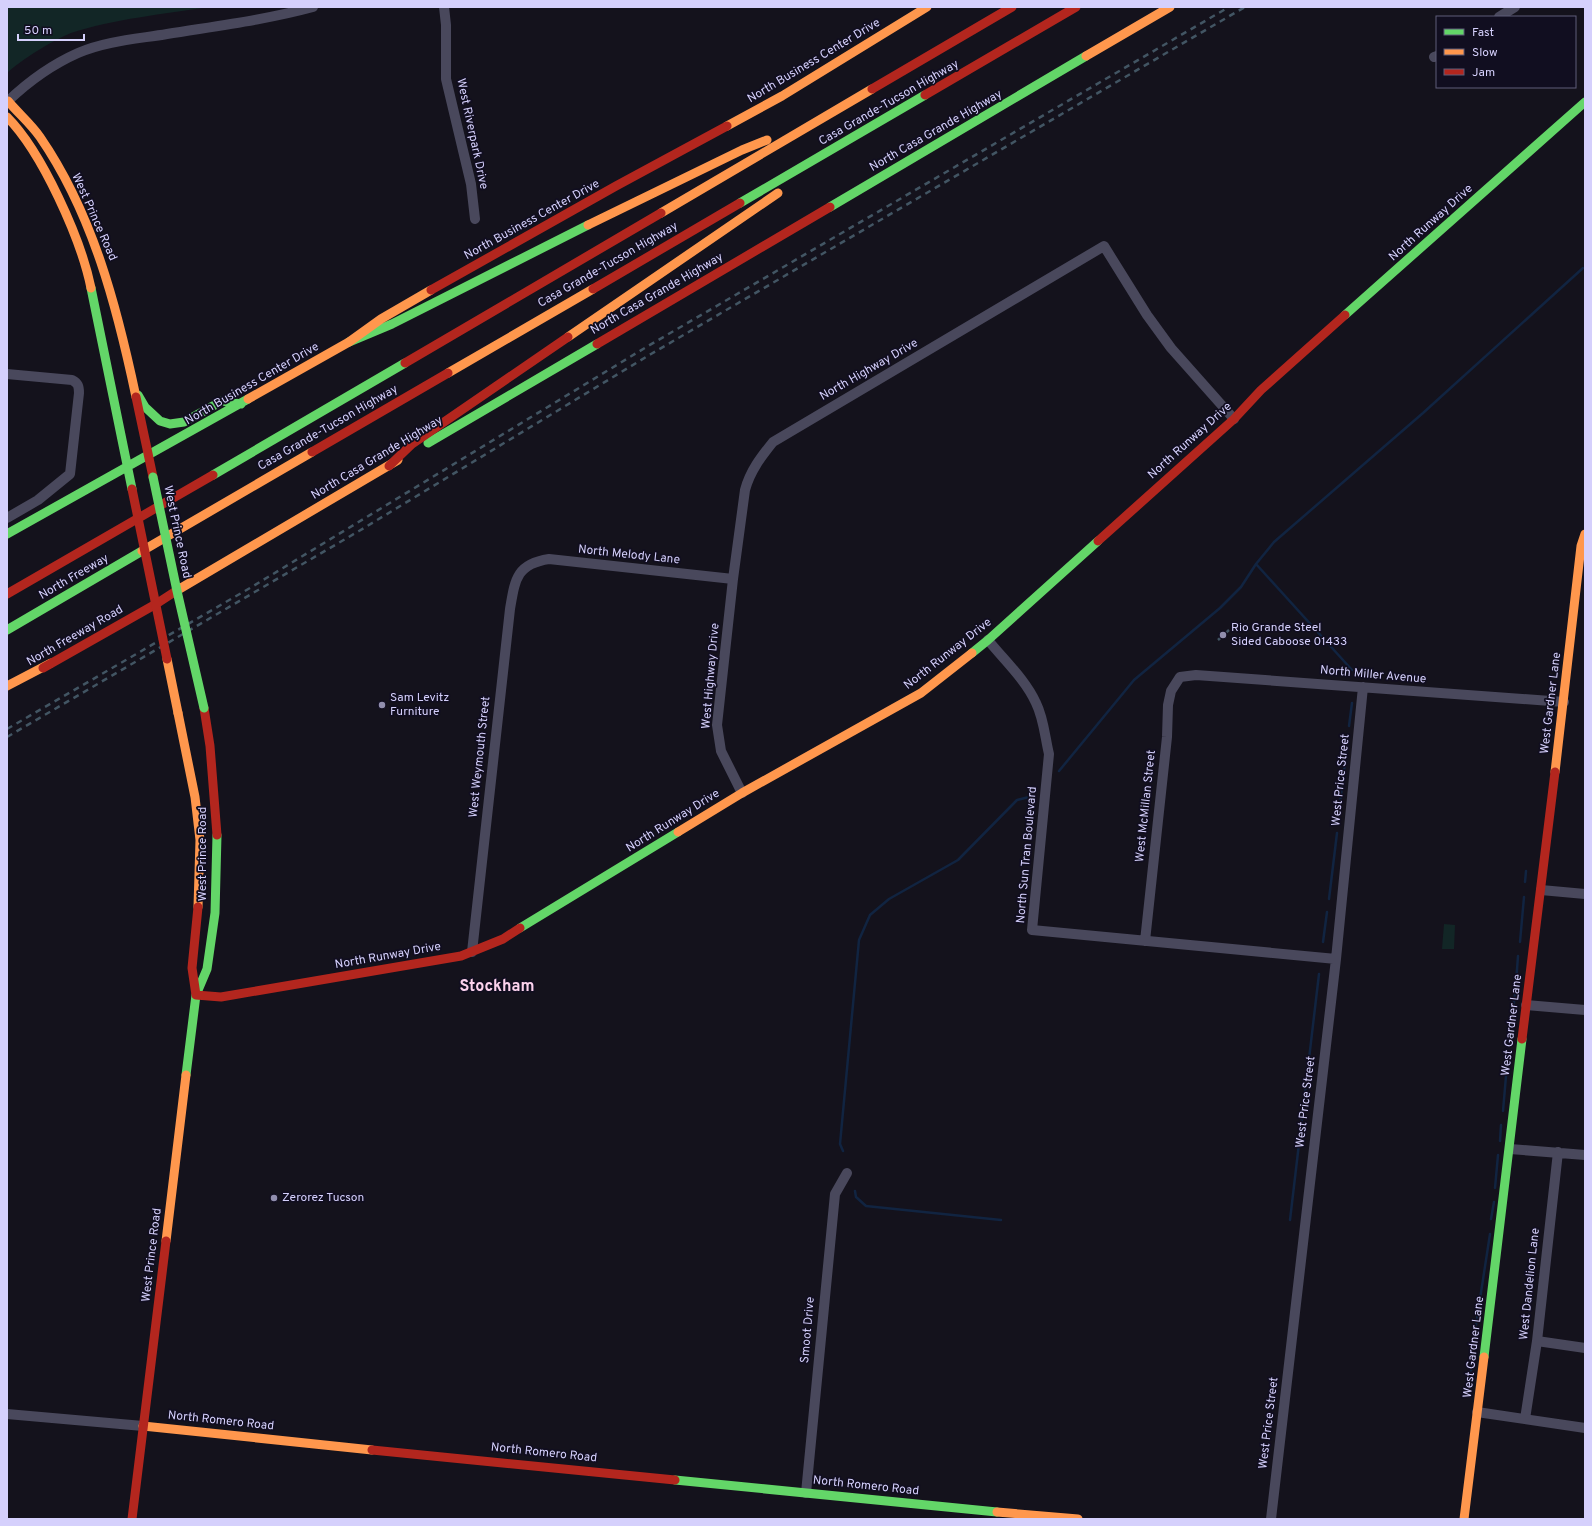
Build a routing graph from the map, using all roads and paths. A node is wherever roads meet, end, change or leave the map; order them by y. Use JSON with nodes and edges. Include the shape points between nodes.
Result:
{"nodes":[{"id":1,"x":313,"y":7,"type":"edge"},
{"id":2,"x":444,"y":7,"type":"edge"},
{"id":3,"x":928,"y":7,"type":"edge"},
{"id":4,"x":1012,"y":7,"type":"edge"},
{"id":5,"x":1076,"y":7,"type":"edge"},
{"id":6,"x":1170,"y":7,"type":"edge"},
{"id":7,"x":1515,"y":7,"type":"edge"},
{"id":8,"x":1501,"y":16,"type":"edge"},
{"id":9,"x":858,"y":97,"type":"junction"},
{"id":10,"x":7,"y":101,"type":"edge"},
{"id":11,"x":1585,"y":102,"type":"edge"},
{"id":12,"x":7,"y":117,"type":"edge"},
{"id":13,"x":883,"y":120,"type":"junction"},
{"id":14,"x":475,"y":219,"type":"dead end"},
{"id":15,"x":350,"y":342,"type":"junction"},
{"id":16,"x":7,"y":374,"type":"edge"},
{"id":17,"x":134,"y":387,"type":"junction"},
{"id":18,"x":241,"y":404,"type":"junction"},
{"id":19,"x":1234,"y":419,"type":"junction"},
{"id":20,"x":148,"y":455,"type":"junction"},
{"id":21,"x":389,"y":466,"type":"junction"},
{"id":22,"x":127,"y":467,"type":"junction"},
{"id":23,"x":147,"y":513,"type":"joint"},
{"id":24,"x":7,"y":518,"type":"edge"},
{"id":25,"x":7,"y":534,"type":"edge"},
{"id":26,"x":1585,"y":534,"type":"edge"},
{"id":27,"x":153,"y":544,"type":"joint"},
{"id":28,"x":524,"y":568,"type":"joint"},
{"id":29,"x":734,"y":579,"type":"junction"},
{"id":30,"x":177,"y":591,"type":"junction"},
{"id":31,"x":7,"y":594,"type":"edge"},
{"id":32,"x":156,"y":604,"type":"junction"},
{"id":33,"x":7,"y":630,"type":"edge"},
{"id":34,"x":988,"y":640,"type":"junction"},
{"id":35,"x":51,"y":663,"type":"junction"},
{"id":36,"x":1180,"y":677,"type":"joint"},
{"id":37,"x":7,"y":686,"type":"edge"},
{"id":38,"x":1364,"y":687,"type":"junction"},
{"id":39,"x":7,"y":690,"type":"edge"},
{"id":40,"x":1564,"y":702,"type":"junction"},
{"id":41,"x":742,"y":793,"type":"junction"},
{"id":42,"x":1541,"y":890,"type":"junction"},
{"id":43,"x":1585,"y":894,"type":"edge"},
{"id":44,"x":1145,"y":941,"type":"junction"},
{"id":45,"x":472,"y":952,"type":"junction"},
{"id":46,"x":1336,"y":959,"type":"junction"},
{"id":47,"x":196,"y":995,"type":"junction"},
{"id":48,"x":1526,"y":1005,"type":"junction"},
{"id":49,"x":1585,"y":1010,"type":"edge"},
{"id":50,"x":1510,"y":1149,"type":"junction"},
{"id":51,"x":1558,"y":1152,"type":"junction"},
{"id":52,"x":1585,"y":1155,"type":"edge"},
{"id":53,"x":847,"y":1173,"type":"dead end"},
{"id":54,"x":1537,"y":1341,"type":"junction"},
{"id":55,"x":1585,"y":1348,"type":"edge"},
{"id":56,"x":1478,"y":1412,"type":"junction"},
{"id":57,"x":7,"y":1414,"type":"edge"},
{"id":58,"x":1526,"y":1419,"type":"junction"},
{"id":59,"x":142,"y":1426,"type":"junction"},
{"id":60,"x":1585,"y":1428,"type":"edge"},
{"id":61,"x":806,"y":1493,"type":"junction"},
{"id":62,"x":132,"y":1519,"type":"edge"},
{"id":63,"x":1078,"y":1519,"type":"edge"},
{"id":64,"x":1271,"y":1519,"type":"edge"},
{"id":65,"x":1464,"y":1519,"type":"edge"}],
"edges":[{"from":1,"to":10,"type":"street","via":[[280,16],[114,42],[54,65],[32,79]]},
{"from":2,"to":14,"type":"street","name":"West Riverpark Drive","via":[[446,79],[471,184]]},
{"from":3,"to":15,"type":"main road","name":"North Business Center Drive","via":[[782,96],[616,186],[387,316]]},
{"from":4,"to":9,"type":"main road","name":"Casa Grande-Tucson Highway"},
{"from":5,"to":13,"type":"main road","name":"Casa Grande-Tucson Highway"},
{"from":6,"to":21,"type":"main road","name":"North Casa Grande Highway"},
{"from":7,"to":8,"type":"street"},
{"from":9,"to":15,"type":"main road","via":[[742,150],[392,324]]},
{"from":9,"to":23,"type":"main road","name":"Casa Grande-Tucson Highway"},
{"from":10,"to":17,"type":"main road","name":"West Prince Road","via":[[39,137],[73,193],[100,255],[114,300]]},
{"from":11,"to":19,"type":"main road","name":"North Runway Drive","via":[[1261,390]]},
{"from":12,"to":22,"type":"main road","name":"West Prince Road","via":[[39,160],[74,234],[89,278]]},
{"from":13,"to":21,"type":"main road","via":[[412,444]]},
{"from":13,"to":27,"type":"main road","name":"Casa Grande-Tucson Highway"},
{"from":15,"to":18,"type":"main road","name":"North Business Center Drive"},
{"from":16,"to":24,"type":"street","via":[[63,378],[76,382],[79,387],[70,474],[38,500]]},
{"from":17,"to":18,"type":"main road","via":[[145,407],[160,421],[170,424],[184,422],[222,401]]},
{"from":17,"to":20,"type":"main road","name":"West Prince Road"},
{"from":18,"to":20,"type":"main road","name":"North Business Center Drive"},
{"from":19,"to":29,"type":"street","name":"North Highway Drive","via":[[1171,348],[1104,246],[773,442],[748,479]]},
{"from":19,"to":34,"type":"main road","name":"North Runway Drive"},
{"from":20,"to":22,"type":"main road"},
{"from":20,"to":30,"type":"main road","name":"West Prince Road","bridge":true},
{"from":21,"to":30,"type":"main road","name":"North Casa Grande Highway"},
{"from":22,"to":25,"type":"main road"},
{"from":22,"to":32,"type":"main road","name":"West Prince Road","bridge":true},
{"from":23,"to":31,"type":"main road","name":"North Freeway"},
{"from":26,"to":40,"type":"main road","name":"West Gardner Lane"},
{"from":27,"to":33,"type":"main road","name":"North Freeway"},
{"from":28,"to":29,"type":"street","name":"North Melody Lane","via":[[535,561],[549,559]]},
{"from":28,"to":45,"type":"street","name":"West Weymouth Street","via":[[513,588],[510,609]]},
{"from":29,"to":41,"type":"street","name":"West Highway Drive","via":[[718,725],[721,751]]},
{"from":30,"to":32,"type":"main road","name":"North Casa Grande Highway"},
{"from":30,"to":47,"type":"main road","name":"West Prince Road","bridge":true,"via":[[204,708],[210,746],[217,832],[215,913],[208,969]]},
{"from":32,"to":35,"type":"main road","name":"North Freeway Road"},
{"from":32,"to":47,"type":"main road","name":"West Prince Road","bridge":true,"via":[[195,797],[200,840],[200,898],[192,968]]},
{"from":34,"to":41,"type":"main road","name":"North Runway Drive","via":[[921,693]]},
{"from":34,"to":44,"type":"street","name":"North Sun Tran Boulevard","via":[[1023,682],[1037,705],[1049,754],[1032,930]]},
{"from":35,"to":37,"type":"main road"},
{"from":35,"to":39,"type":"main road","name":"North Freeway Road"},
{"from":36,"to":38,"type":"street","name":"North Miller Avenue","via":[[1196,675]]},
{"from":36,"to":44,"type":"street","name":"West McMillan Street","via":[[1171,691],[1168,705],[1167,737]]},
{"from":38,"to":40,"type":"street","name":"North Miller Avenue"},
{"from":38,"to":46,"type":"street","name":"West Price Street"},
{"from":40,"to":42,"type":"main road","name":"West Gardner Lane"},
{"from":41,"to":45,"type":"main road","name":"North Runway Drive","via":[[503,939]]},
{"from":42,"to":43,"type":"street"},
{"from":42,"to":48,"type":"main road","name":"West Gardner Lane"},
{"from":44,"to":46,"type":"street","name":"North Sun Tran Boulevard"},
{"from":45,"to":47,"type":"main road","name":"North Runway Drive","via":[[221,997]]},
{"from":46,"to":64,"type":"street","name":"West Price Street"},
{"from":47,"to":59,"type":"main road","name":"West Prince Road"},
{"from":48,"to":49,"type":"street"},
{"from":48,"to":50,"type":"main road","name":"West Gardner Lane"},
{"from":50,"to":51,"type":"street"},
{"from":50,"to":56,"type":"main road","name":"West Gardner Lane"},
{"from":51,"to":52,"type":"street"},
{"from":51,"to":54,"type":"street","name":"West Dandelion Lane"},
{"from":53,"to":61,"type":"street","name":"Smoot Drive","via":[[834,1194]]},
{"from":54,"to":55,"type":"street"},
{"from":54,"to":58,"type":"street","name":"West Dandelion Lane"},
{"from":56,"to":58,"type":"street"},
{"from":56,"to":65,"type":"main road","name":"West Gardner Lane"},
{"from":57,"to":59,"type":"street","name":"North Romero Road"},
{"from":58,"to":60,"type":"street"},
{"from":59,"to":61,"type":"main road","name":"North Romero Road"},
{"from":59,"to":62,"type":"main road","name":"West Prince Road"},
{"from":61,"to":63,"type":"main road","name":"North Romero Road"}]}
